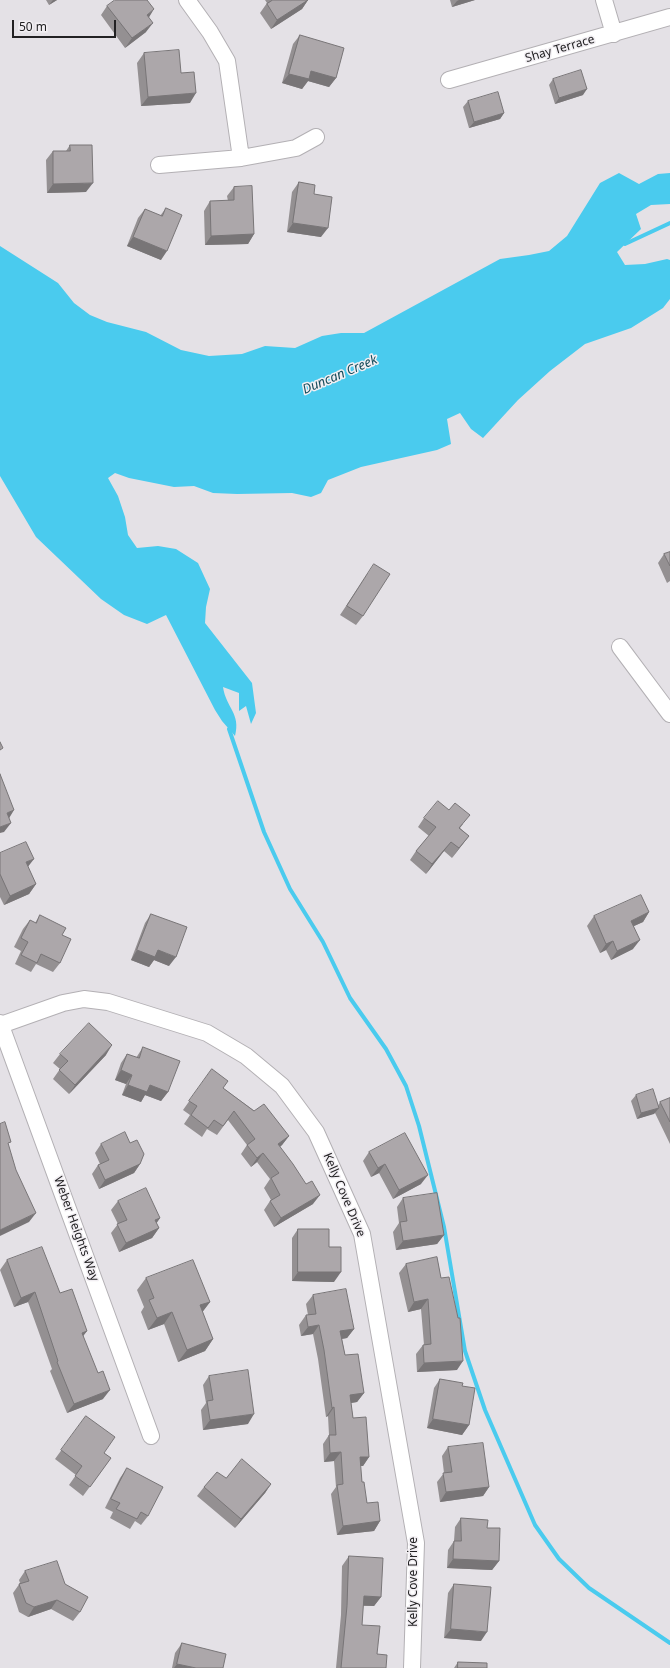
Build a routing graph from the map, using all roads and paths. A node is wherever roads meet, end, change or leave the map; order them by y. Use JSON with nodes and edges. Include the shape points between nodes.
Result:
{"nodes":[{"id":1,"x":187,"y":0,"type":"edge"},
{"id":2,"x":604,"y":0,"type":"edge"},
{"id":3,"x":670,"y":17,"type":"edge"},
{"id":4,"x":614,"y":34,"type":"junction"},
{"id":5,"x":449,"y":80,"type":"dead end"},
{"id":6,"x":316,"y":137,"type":"dead end"},
{"id":7,"x":241,"y":158,"type":"junction"},
{"id":8,"x":159,"y":165,"type":"dead end"},
{"id":9,"x":620,"y":647,"type":"dead end"},
{"id":10,"x":670,"y":714,"type":"edge"},
{"id":11,"x":0,"y":1024,"type":"edge"},
{"id":12,"x":151,"y":1436,"type":"dead end"},
{"id":13,"x":412,"y":1668,"type":"edge"}],
"edges":[{"from":1,"to":7,"type":"street","via":[[227,61]]},
{"from":2,"to":4,"type":"street"},
{"from":3,"to":4,"type":"street","name":"Shay Terrace"},
{"from":4,"to":5,"type":"street","name":"Shay Terrace"},
{"from":6,"to":7,"type":"street","via":[[296,148]]},
{"from":7,"to":8,"type":"street"},
{"from":9,"to":10,"type":"street"},
{"from":11,"to":12,"type":"street","name":"Weber Heights Way"},
{"from":11,"to":13,"type":"street","name":"Kelly Cove Drive","via":[[63,1003],[84,999],[108,1002],[207,1033],[246,1056],[282,1086],[316,1132],[364,1242],[416,1543]]}]}
